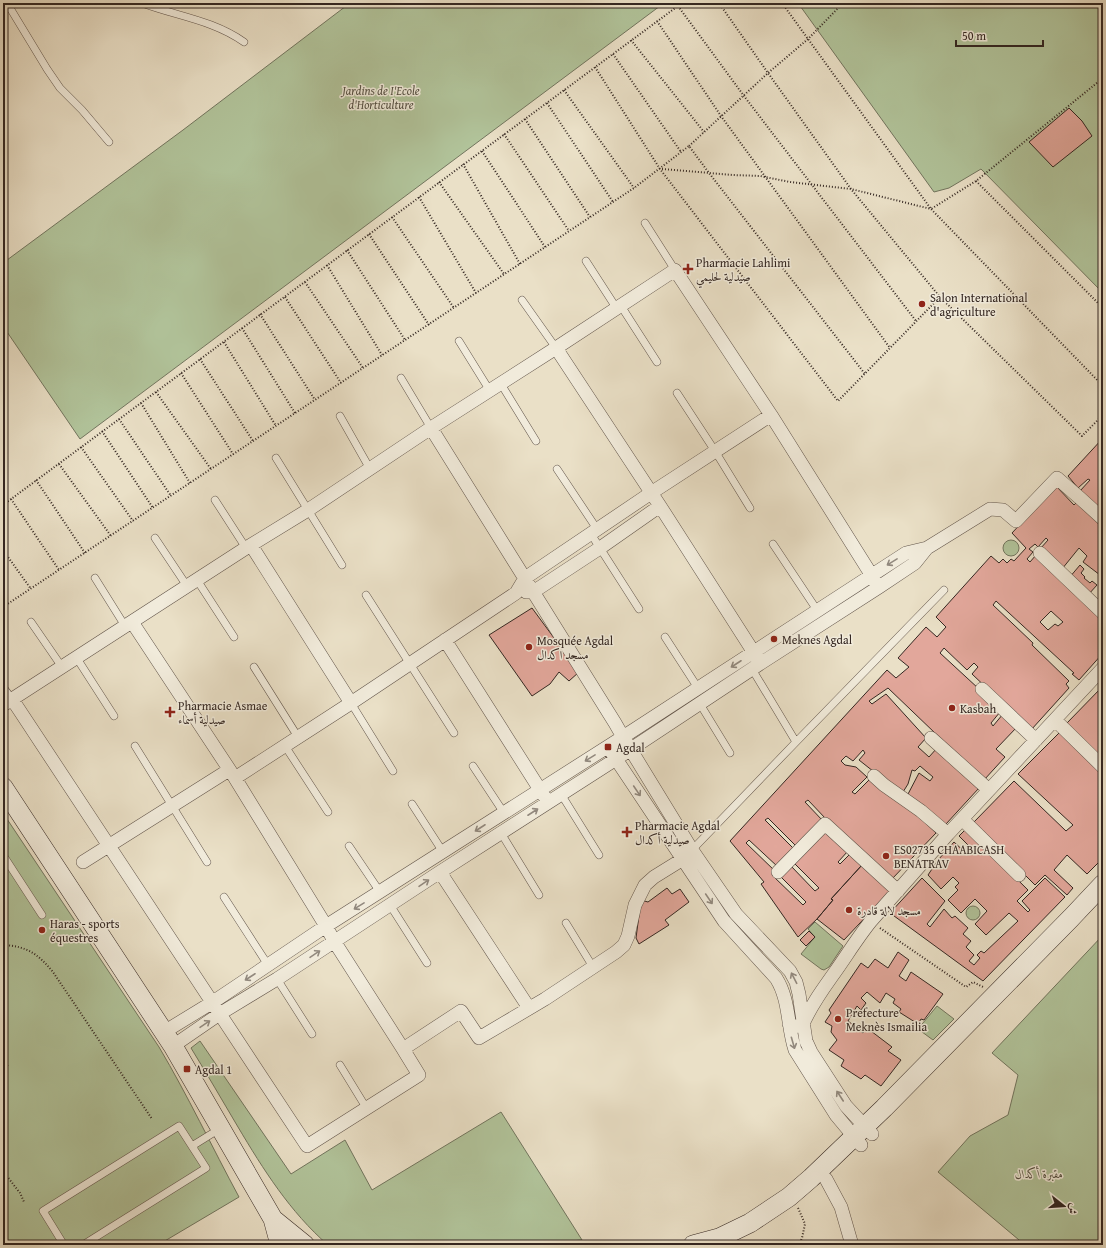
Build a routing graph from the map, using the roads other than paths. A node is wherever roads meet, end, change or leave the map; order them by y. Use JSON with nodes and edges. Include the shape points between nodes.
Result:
{"nodes":[{"id":1,"x":7,"y":3,"type":"edge"},
{"id":2,"x":142,"y":3,"type":"edge"},
{"id":3,"x":244,"y":42,"type":"dead end"},
{"id":4,"x":109,"y":142,"type":"dead end"},
{"id":5,"x":646,"y":223,"type":"dead end"},
{"id":6,"x":586,"y":261,"type":"dead end"},
{"id":7,"x":675,"y":270,"type":"junction"},
{"id":8,"x":522,"y":300,"type":"dead end"},
{"id":9,"x":619,"y":308,"type":"junction"},
{"id":10,"x":459,"y":342,"type":"dead end"},
{"id":11,"x":556,"y":348,"type":"junction"},
{"id":12,"x":657,"y":362,"type":"dead end"},
{"id":13,"x":401,"y":378,"type":"dead end"},
{"id":14,"x":496,"y":387,"type":"junction"},
{"id":15,"x":677,"y":393,"type":"dead end"},
{"id":16,"x":771,"y":415,"type":"junction"},
{"id":17,"x":340,"y":416,"type":"dead end"},
{"id":18,"x":431,"y":428,"type":"junction"},
{"id":19,"x":536,"y":441,"type":"dead end"},
{"id":20,"x":715,"y":451,"type":"junction"},
{"id":21,"x":276,"y":458,"type":"dead end"},
{"id":22,"x":370,"y":469,"type":"junction"},
{"id":23,"x":557,"y":469,"type":"dead end"},
{"id":24,"x":651,"y":493,"type":"junction"},
{"id":25,"x":216,"y":500,"type":"dead end"},
{"id":26,"x":660,"y":506,"type":"junction"},
{"id":27,"x":750,"y":508,"type":"dead end"},
{"id":28,"x":308,"y":510,"type":"junction"},
{"id":29,"x":1103,"y":520,"type":"edge"},
{"id":30,"x":594,"y":531,"type":"junction"},
{"id":31,"x":155,"y":538,"type":"dead end"},
{"id":32,"x":773,"y":544,"type":"dead end"},
{"id":33,"x":249,"y":546,"type":"junction"},
{"id":34,"x":600,"y":548,"type":"junction"},
{"id":35,"x":927,"y":548,"type":"junction"},
{"id":36,"x":1040,"y":553,"type":"dead end"},
{"id":37,"x":342,"y":565,"type":"dead end"},
{"id":38,"x":872,"y":575,"type":"junction"},
{"id":39,"x":95,"y":578,"type":"dead end"},
{"id":40,"x":524,"y":578,"type":"junction"},
{"id":41,"x":192,"y":583,"type":"junction"},
{"id":42,"x":879,"y":587,"type":"junction"},
{"id":43,"x":944,"y":590,"type":"dead end"},
{"id":44,"x":533,"y":592,"type":"junction"},
{"id":45,"x":516,"y":593,"type":"junction"},
{"id":46,"x":366,"y":595,"type":"dead end"},
{"id":47,"x":639,"y":609,"type":"dead end"},
{"id":48,"x":817,"y":610,"type":"junction"},
{"id":49,"x":1103,"y":613,"type":"edge"},
{"id":50,"x":31,"y":622,"type":"dead end"},
{"id":51,"x":129,"y":624,"type":"junction"},
{"id":52,"x":234,"y":637,"type":"dead end"},
{"id":53,"x":664,"y":637,"type":"dead end"},
{"id":54,"x":445,"y":640,"type":"junction"},
{"id":55,"x":76,"y":657,"type":"junction"},
{"id":56,"x":755,"y":662,"type":"junction"},
{"id":57,"x":410,"y":664,"type":"junction"},
{"id":58,"x":62,"y":667,"type":"junction"},
{"id":59,"x":254,"y":667,"type":"dead end"},
{"id":60,"x":1103,"y":668,"type":"edge"},
{"id":61,"x":3,"y":687,"type":"edge"},
{"id":62,"x":698,"y":688,"type":"junction"},
{"id":63,"x":982,"y":689,"type":"dead end"},
{"id":64,"x":7,"y":702,"type":"edge"},
{"id":65,"x":351,"y":703,"type":"junction"},
{"id":66,"x":700,"y":704,"type":"junction"},
{"id":67,"x":114,"y":716,"type":"dead end"},
{"id":68,"x":1055,"y":720,"type":"junction"},
{"id":69,"x":454,"y":733,"type":"dead end"},
{"id":70,"x":298,"y":737,"type":"junction"},
{"id":71,"x":623,"y":737,"type":"junction"},
{"id":72,"x":932,"y":738,"type":"dead end"},
{"id":73,"x":1036,"y":740,"type":"junction"},
{"id":74,"x":796,"y":742,"type":"junction"},
{"id":75,"x":136,"y":746,"type":"dead end"},
{"id":76,"x":285,"y":746,"type":"junction"},
{"id":77,"x":608,"y":746,"type":"junction"},
{"id":78,"x":631,"y":749,"type":"junction"},
{"id":79,"x":730,"y":753,"type":"dead end"},
{"id":80,"x":616,"y":760,"type":"junction"},
{"id":81,"x":473,"y":766,"type":"dead end"},
{"id":82,"x":1103,"y":767,"type":"edge"},
{"id":83,"x":393,"y":771,"type":"dead end"},
{"id":84,"x":232,"y":774,"type":"junction"},
{"id":85,"x":874,"y":776,"type":"dead end"},
{"id":86,"x":3,"y":786,"type":"edge"},
{"id":87,"x":540,"y":790,"type":"junction"},
{"id":88,"x":989,"y":790,"type":"junction"},
{"id":89,"x":561,"y":794,"type":"junction"},
{"id":90,"x":548,"y":802,"type":"junction"},
{"id":91,"x":412,"y":804,"type":"dead end"},
{"id":92,"x":173,"y":806,"type":"junction"},
{"id":93,"x":328,"y":812,"type":"dead end"},
{"id":94,"x":504,"y":813,"type":"junction"},
{"id":95,"x":962,"y":819,"type":"junction"},
{"id":96,"x":501,"y":833,"type":"junction"},
{"id":97,"x":948,"y":834,"type":"junction"},
{"id":98,"x":110,"y":845,"type":"junction"},
{"id":99,"x":349,"y":846,"type":"dead end"},
{"id":100,"x":443,"y":852,"type":"junction"},
{"id":101,"x":599,"y":854,"type":"dead end"},
{"id":102,"x":3,"y":855,"type":"edge"},
{"id":103,"x":688,"y":855,"type":"junction"},
{"id":104,"x":82,"y":862,"type":"dead end"},
{"id":105,"x":207,"y":862,"type":"dead end"},
{"id":106,"x":440,"y":872,"type":"junction"},
{"id":107,"x":778,"y":872,"type":"dead end"},
{"id":108,"x":1019,"y":875,"type":"dead end"},
{"id":109,"x":1103,"y":884,"type":"edge"},
{"id":110,"x":898,"y":891,"type":"junction"},
{"id":111,"x":380,"y":892,"type":"junction"},
{"id":112,"x":539,"y":895,"type":"dead end"},
{"id":113,"x":224,"y":896,"type":"dead end"},
{"id":114,"x":1103,"y":899,"type":"edge"},
{"id":115,"x":390,"y":905,"type":"junction"},
{"id":116,"x":42,"y":915,"type":"dead end"},
{"id":117,"x":566,"y":923,"type":"dead end"},
{"id":118,"x":326,"y":926,"type":"junction"},
{"id":119,"x":334,"y":941,"type":"junction"},
{"id":120,"x":427,"y":962,"type":"dead end"},
{"id":121,"x":268,"y":965,"type":"junction"},
{"id":122,"x":593,"y":967,"type":"junction"},
{"id":123,"x":277,"y":979,"type":"junction"},
{"id":124,"x":816,"y":999,"type":"junction"},
{"id":125,"x":213,"y":1002,"type":"junction"},
{"id":126,"x":529,"y":1008,"type":"junction"},
{"id":127,"x":801,"y":1009,"type":"junction"},
{"id":128,"x":221,"y":1013,"type":"junction"},
{"id":129,"x":789,"y":1023,"type":"junction"},
{"id":130,"x":803,"y":1024,"type":"junction"},
{"id":131,"x":312,"y":1034,"type":"dead end"},
{"id":132,"x":168,"y":1039,"type":"junction"},
{"id":133,"x":403,"y":1049,"type":"junction"},
{"id":134,"x":340,"y":1065,"type":"dead end"},
{"id":135,"x":367,"y":1109,"type":"junction"},
{"id":136,"x":221,"y":1128,"type":"junction"},
{"id":137,"x":863,"y":1136,"type":"junction"},
{"id":138,"x":192,"y":1146,"type":"junction"},
{"id":139,"x":826,"y":1179,"type":"junction"},
{"id":140,"x":273,"y":1219,"type":"junction"},
{"id":141,"x":64,"y":1245,"type":"edge"},
{"id":142,"x":83,"y":1245,"type":"edge"},
{"id":143,"x":280,"y":1245,"type":"edge"},
{"id":144,"x":305,"y":1245,"type":"edge"},
{"id":145,"x":693,"y":1245,"type":"edge"},
{"id":146,"x":731,"y":1245,"type":"edge"},
{"id":147,"x":852,"y":1245,"type":"edge"}],
"edges":[{"from":1,"to":4,"type":"lane","via":[[47,69]]},
{"from":2,"to":3,"type":"lane","via":[[220,28]]},
{"from":5,"to":7,"type":"lane"},
{"from":6,"to":9,"type":"lane"},
{"from":7,"to":9,"type":"street"},
{"from":7,"to":16,"type":"street"},
{"from":8,"to":11,"type":"lane"},
{"from":9,"to":11,"type":"street"},
{"from":9,"to":12,"type":"lane"},
{"from":10,"to":14,"type":"lane"},
{"from":11,"to":14,"type":"street"},
{"from":11,"to":24,"type":"street"},
{"from":13,"to":18,"type":"lane"},
{"from":14,"to":18,"type":"street"},
{"from":14,"to":19,"type":"lane"},
{"from":15,"to":20,"type":"lane"},
{"from":16,"to":20,"type":"street"},
{"from":16,"to":38,"type":"street"},
{"from":17,"to":22,"type":"lane"},
{"from":18,"to":22,"type":"street"},
{"from":18,"to":40,"type":"street"},
{"from":20,"to":24,"type":"street"},
{"from":20,"to":27,"type":"lane"},
{"from":21,"to":28,"type":"lane"},
{"from":22,"to":28,"type":"street"},
{"from":23,"to":30,"type":"lane"},
{"from":24,"to":26,"type":"street"},
{"from":24,"to":30,"type":"street"},
{"from":25,"to":33,"type":"lane"},
{"from":26,"to":34,"type":"street"},
{"from":26,"to":56,"type":"street"},
{"from":28,"to":33,"type":"street"},
{"from":28,"to":37,"type":"lane"},
{"from":29,"to":35,"type":"street","via":[[1057,478],[1016,521],[1003,510],[990,509]]},
{"from":30,"to":34,"type":"lane"},
{"from":30,"to":40,"type":"street"},
{"from":31,"to":41,"type":"lane"},
{"from":32,"to":48,"type":"lane"},
{"from":33,"to":41,"type":"street"},
{"from":33,"to":65,"type":"street"},
{"from":34,"to":44,"type":"street"},
{"from":34,"to":47,"type":"lane"},
{"from":35,"to":38,"type":"street","one_way":true,"via":[[906,553]]},
{"from":35,"to":42,"type":"street","via":[[915,563]]},
{"from":36,"to":49,"type":"street"},
{"from":38,"to":42,"type":"street"},
{"from":38,"to":48,"type":"street"},
{"from":39,"to":51,"type":"lane"},
{"from":40,"to":44,"type":"street"},
{"from":40,"to":45,"type":"street"},
{"from":41,"to":51,"type":"street"},
{"from":41,"to":52,"type":"lane"},
{"from":42,"to":56,"type":"street"},
{"from":43,"to":74,"type":"lane"},
{"from":44,"to":45,"type":"street"},
{"from":44,"to":71,"type":"street"},
{"from":45,"to":54,"type":"street"},
{"from":46,"to":57,"type":"lane"},
{"from":48,"to":56,"type":"street"},
{"from":50,"to":58,"type":"lane"},
{"from":51,"to":55,"type":"street"},
{"from":51,"to":84,"type":"street"},
{"from":53,"to":62,"type":"lane"},
{"from":54,"to":57,"type":"street"},
{"from":54,"to":87,"type":"street"},
{"from":55,"to":58,"type":"street"},
{"from":55,"to":67,"type":"lane"},
{"from":56,"to":62,"type":"street","one_way":true},
{"from":56,"to":66,"type":"street"},
{"from":56,"to":74,"type":"lane"},
{"from":57,"to":65,"type":"street"},
{"from":57,"to":69,"type":"lane"},
{"from":58,"to":64,"type":"street"},
{"from":59,"to":70,"type":"lane"},
{"from":60,"to":68,"type":"street"},
{"from":61,"to":64,"type":"lane"},
{"from":62,"to":71,"type":"street"},
{"from":63,"to":73,"type":"street"},
{"from":64,"to":98,"type":"street"},
{"from":65,"to":70,"type":"street"},
{"from":65,"to":83,"type":"lane"},
{"from":66,"to":78,"type":"street"},
{"from":66,"to":79,"type":"lane"},
{"from":68,"to":73,"type":"street"},
{"from":68,"to":82,"type":"street"},
{"from":70,"to":76,"type":"street"},
{"from":71,"to":77,"type":"street"},
{"from":71,"to":78,"type":"street"},
{"from":72,"to":88,"type":"street"},
{"from":73,"to":88,"type":"street"},
{"from":74,"to":103,"type":"lane"},
{"from":75,"to":92,"type":"lane"},
{"from":76,"to":84,"type":"street"},
{"from":76,"to":93,"type":"lane"},
{"from":77,"to":80,"type":"street"},
{"from":77,"to":87,"type":"street","one_way":true},
{"from":78,"to":80,"type":"street"},
{"from":78,"to":103,"type":"street"},
{"from":80,"to":89,"type":"street"},
{"from":80,"to":103,"type":"street","one_way":true},
{"from":81,"to":94,"type":"lane"},
{"from":84,"to":92,"type":"street"},
{"from":84,"to":118,"type":"street"},
{"from":85,"to":97,"type":"street"},
{"from":86,"to":132,"type":"main road"},
{"from":87,"to":90,"type":"street"},
{"from":87,"to":94,"type":"street"},
{"from":88,"to":95,"type":"street"},
{"from":89,"to":90,"type":"street"},
{"from":89,"to":101,"type":"lane"},
{"from":96,"to":90,"type":"street","one_way":true},
{"from":91,"to":100,"type":"lane"},
{"from":92,"to":98,"type":"street"},
{"from":92,"to":105,"type":"lane"},
{"from":94,"to":100,"type":"street","one_way":true},
{"from":95,"to":97,"type":"street"},
{"from":95,"to":108,"type":"street"},
{"from":96,"to":106,"type":"street"},
{"from":96,"to":112,"type":"lane"},
{"from":97,"to":110,"type":"street"},
{"from":98,"to":104,"type":"street"},
{"from":98,"to":125,"type":"street"},
{"from":99,"to":111,"type":"lane"},
{"from":100,"to":111,"type":"street"},
{"from":102,"to":116,"type":"lane"},
{"from":103,"to":122,"type":"street","via":[[645,885],[635,905],[624,945]]},
{"from":127,"to":103,"type":"street","one_way":true,"via":[[796,982],[790,971],[736,914]]},
{"from":103,"to":129,"type":"street","one_way":true,"via":[[724,921],[776,978],[786,999]]},
{"from":115,"to":106,"type":"street","one_way":true},
{"from":106,"to":126,"type":"street"},
{"from":107,"to":110,"type":"street","via":[[825,824]]},
{"from":109,"to":137,"type":"main road","via":[[884,1108]]},
{"from":110,"to":124,"type":"street","via":[[862,932]]},
{"from":111,"to":118,"type":"street","one_way":true},
{"from":113,"to":121,"type":"lane"},
{"from":114,"to":137,"type":"main road","via":[[900,1108]]},
{"from":115,"to":119,"type":"street"},
{"from":115,"to":120,"type":"lane"},
{"from":117,"to":122,"type":"lane"},
{"from":118,"to":119,"type":"street"},
{"from":118,"to":121,"type":"street"},
{"from":123,"to":119,"type":"street","one_way":true},
{"from":119,"to":133,"type":"street"},
{"from":121,"to":125,"type":"street","one_way":true},
{"from":122,"to":126,"type":"street"},
{"from":123,"to":128,"type":"street"},
{"from":123,"to":131,"type":"lane"},
{"from":124,"to":127,"type":"street"},
{"from":124,"to":130,"type":"street"},
{"from":125,"to":128,"type":"street"},
{"from":125,"to":132,"type":"street"},
{"from":126,"to":133,"type":"street","via":[[479,1038],[461,1011]]},
{"from":127,"to":129,"type":"street","via":[[794,1012]]},
{"from":127,"to":130,"type":"street"},
{"from":132,"to":128,"type":"street","one_way":true},
{"from":128,"to":135,"type":"street","via":[[307,1146]]},
{"from":129,"to":130,"type":"street","via":[[796,1027]]},
{"from":129,"to":137,"type":"street","one_way":true,"via":[[798,1057],[836,1115]]},
{"from":137,"to":130,"type":"street","one_way":true,"via":[[806,1041]]},
{"from":132,"to":136,"type":"main road"},
{"from":133,"to":135,"type":"street","via":[[419,1075]]},
{"from":134,"to":135,"type":"lane"},
{"from":136,"to":138,"type":"lane"},
{"from":136,"to":140,"type":"main road"},
{"from":137,"to":139,"type":"main road"},
{"from":137,"to":145,"type":"main road","via":[[789,1197],[750,1223],[719,1238]]},
{"from":138,"to":141,"type":"lane","via":[[180,1126],[43,1211]]},
{"from":138,"to":142,"type":"lane","via":[[206,1168]]},
{"from":139,"to":146,"type":"main road","via":[[796,1206]]},
{"from":139,"to":147,"type":"street","via":[[841,1207]]},
{"from":140,"to":143,"type":"main road"},
{"from":140,"to":144,"type":"main road"}]}
